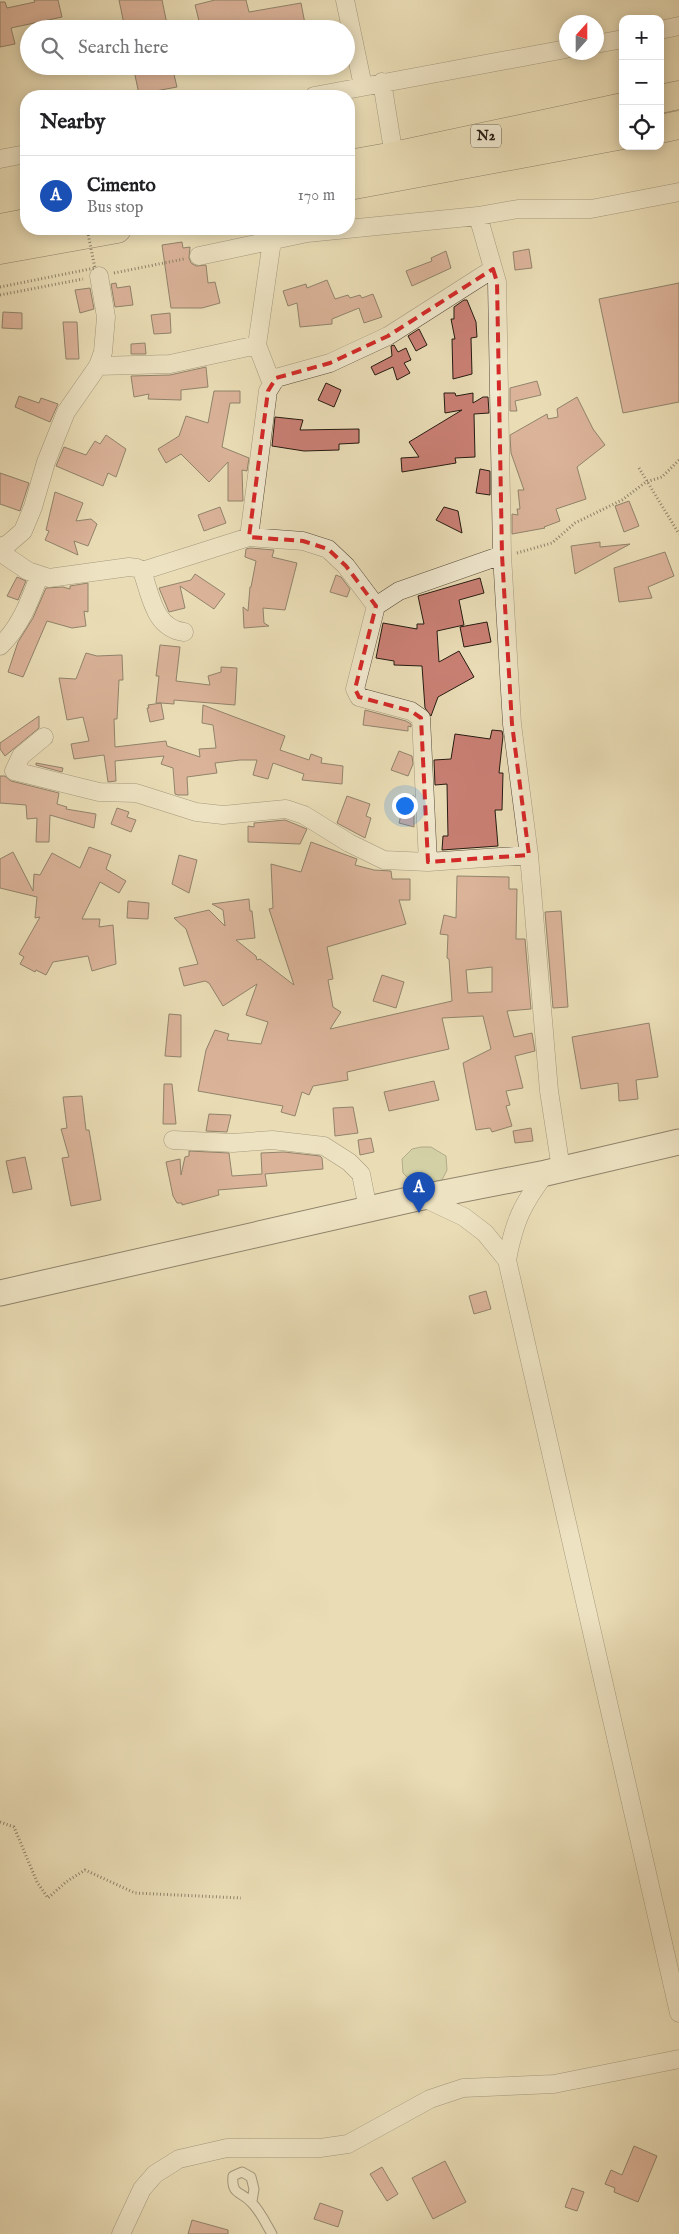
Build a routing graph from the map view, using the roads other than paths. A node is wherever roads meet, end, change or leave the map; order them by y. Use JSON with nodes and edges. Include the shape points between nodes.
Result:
{"nodes":[{"id":1,"x":345,"y":0,"type":"edge"},
{"id":2,"x":349,"y":20,"type":"edge"},
{"id":3,"x":679,"y":26,"type":"edge"},
{"id":4,"x":664,"y":29,"type":"edge"},
{"id":5,"x":619,"y":40,"type":"edge"},
{"id":6,"x":604,"y":43,"type":"edge"},
{"id":7,"x":355,"y":48,"type":"edge"},
{"id":8,"x":559,"y":50,"type":"edge"},
{"id":9,"x":382,"y":82,"type":"junction"},
{"id":10,"x":363,"y":86,"type":"junction"},
{"id":11,"x":343,"y":90,"type":"edge"},
{"id":12,"x":679,"y":95,"type":"edge"},
{"id":13,"x":664,"y":98,"type":"edge"},
{"id":14,"x":619,"y":108,"type":"edge"},
{"id":15,"x":679,"y":125,"type":"edge"},
{"id":16,"x":664,"y":128,"type":"edge"},
{"id":17,"x":619,"y":137,"type":"edge"},
{"id":18,"x":20,"y":155,"type":"edge"},
{"id":19,"x":394,"y":156,"type":"junction"},
{"id":20,"x":0,"y":159,"type":"edge"},
{"id":21,"x":355,"y":163,"type":"edge"},
{"id":22,"x":355,"y":185,"type":"edge"},
{"id":23,"x":679,"y":192,"type":"edge"},
{"id":24,"x":478,"y":216,"type":"junction"},
{"id":25,"x":20,"y":224,"type":"edge"},
{"id":26,"x":0,"y":228,"type":"edge"},
{"id":27,"x":355,"y":228,"type":"edge"},
{"id":28,"x":84,"y":235,"type":"edge"},
{"id":29,"x":299,"y":235,"type":"edge"},
{"id":30,"x":272,"y":242,"type":"junction"},
{"id":31,"x":0,"y":250,"type":"edge"},
{"id":32,"x":199,"y":256,"type":"dead end"},
{"id":33,"x":494,"y":269,"type":"junction"},
{"id":34,"x":99,"y":276,"type":"dead end"},
{"id":35,"x":257,"y":345,"type":"junction"},
{"id":36,"x":98,"y":366,"type":"junction"},
{"id":37,"x":272,"y":384,"type":"junction"},
{"id":38,"x":249,"y":537,"type":"junction"},
{"id":39,"x":0,"y":547,"type":"edge"},
{"id":40,"x":0,"y":552,"type":"edge"},
{"id":41,"x":502,"y":556,"type":"junction"},
{"id":42,"x":142,"y":571,"type":"junction"},
{"id":43,"x":39,"y":576,"type":"junction"},
{"id":44,"x":376,"y":606,"type":"junction"},
{"id":45,"x":184,"y":632,"type":"dead end"},
{"id":46,"x":0,"y":646,"type":"edge"},
{"id":47,"x":44,"y":738,"type":"dead end"},
{"id":48,"x":529,"y":855,"type":"junction"},
{"id":49,"x":428,"y":862,"type":"junction"},
{"id":50,"x":174,"y":1140,"type":"dead end"},
{"id":51,"x":679,"y":1142,"type":"edge"},
{"id":52,"x":554,"y":1171,"type":"junction"},
{"id":53,"x":424,"y":1198,"type":"junction"},
{"id":54,"x":368,"y":1209,"type":"junction"},
{"id":55,"x":507,"y":1260,"type":"junction"},
{"id":56,"x":0,"y":1292,"type":"edge"},
{"id":57,"x":679,"y":2013,"type":"edge"},
{"id":58,"x":679,"y":2059,"type":"edge"},
{"id":59,"x":252,"y":2202,"type":"dead end"},
{"id":60,"x":121,"y":2234,"type":"edge"},
{"id":61,"x":272,"y":2234,"type":"edge"}],
"edges":[{"from":1,"to":2,"type":"street"},
{"from":3,"to":4,"type":"street"},
{"from":5,"to":6,"type":"street"},
{"from":7,"to":10,"type":"street"},
{"from":8,"to":9,"type":"street"},
{"from":9,"to":10,"type":"street"},
{"from":9,"to":19,"type":"street"},
{"from":10,"to":11,"type":"street"},
{"from":12,"to":13,"type":"highway"},
{"from":14,"to":19,"type":"highway","number":"N2"},
{"from":15,"to":16,"type":"highway"},
{"from":17,"to":22,"type":"highway","number":"N2"},
{"from":18,"to":20,"type":"street"},
{"from":19,"to":21,"type":"highway","number":"N2"},
{"from":23,"to":24,"type":"street","via":[[591,209],[518,209]]},
{"from":24,"to":27,"type":"street"},
{"from":24,"to":33,"type":"street"},
{"from":25,"to":26,"type":"highway"},
{"from":28,"to":31,"type":"highway"},
{"from":29,"to":30,"type":"street"},
{"from":30,"to":32,"type":"street"},
{"from":30,"to":35,"type":"street"},
{"from":33,"to":37,"type":"street","via":[[388,336],[330,363],[276,378]]},
{"from":33,"to":41,"type":"street","via":[[497,282]]},
{"from":34,"to":36,"type":"street","via":[[106,317],[103,352]]},
{"from":35,"to":36,"type":"street","via":[[170,364]]},
{"from":35,"to":37,"type":"street"},
{"from":36,"to":39,"type":"street","via":[[66,412],[22,531]]},
{"from":37,"to":38,"type":"street","via":[[268,391]]},
{"from":38,"to":42,"type":"street"},
{"from":38,"to":44,"type":"street","via":[[303,541],[328,549],[346,566]]},
{"from":40,"to":43,"type":"street"},
{"from":41,"to":44,"type":"street","via":[[399,591]]},
{"from":41,"to":48,"type":"street","via":[[512,724]]},
{"from":42,"to":43,"type":"street","via":[[129,567],[49,578]]},
{"from":42,"to":45,"type":"street","via":[[160,619],[167,627]]},
{"from":43,"to":46,"type":"street","via":[[24,613]]},
{"from":44,"to":49,"type":"street","via":[[355,689],[359,698],[411,711],[421,718]]},
{"from":47,"to":49,"type":"street","via":[[21,756],[14,771],[99,792],[136,793],[196,812],[223,815],[286,809],[304,815],[384,860]]},
{"from":48,"to":49,"type":"street"},
{"from":48,"to":52,"type":"street"},
{"from":50,"to":54,"type":"street","via":[[233,1143],[272,1140],[324,1146],[361,1174]]},
{"from":51,"to":52,"type":"main road"},
{"from":52,"to":53,"type":"main road"},
{"from":52,"to":55,"type":"street","via":[[531,1192],[521,1210],[513,1229]]},
{"from":53,"to":54,"type":"main road"},
{"from":53,"to":55,"type":"street","via":[[464,1217],[485,1233]]},
{"from":54,"to":56,"type":"main road"},
{"from":55,"to":57,"type":"street"},
{"from":58,"to":60,"type":"street","via":[[554,2084],[463,2088],[430,2099],[348,2144],[320,2148],[227,2148],[179,2159],[155,2174],[142,2189]]},
{"from":59,"to":61,"type":"lane"}]}
